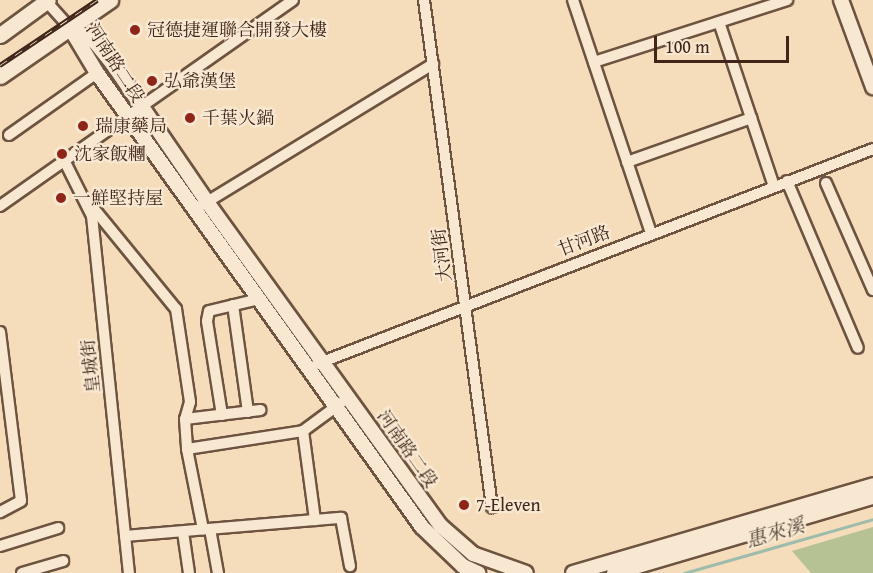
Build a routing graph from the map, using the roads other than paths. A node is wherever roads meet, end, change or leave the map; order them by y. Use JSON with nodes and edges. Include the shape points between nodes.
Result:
{"nodes":[{"id":1,"x":46,"y":0,"type":"edge"},
{"id":2,"x":110,"y":0,"type":"edge"},
{"id":3,"x":293,"y":0,"type":"edge"},
{"id":4,"x":424,"y":0,"type":"edge"},
{"id":5,"x":573,"y":0,"type":"edge"},
{"id":6,"x":787,"y":0,"type":"edge"},
{"id":7,"x":841,"y":0,"type":"edge"},
{"id":8,"x":718,"y":22,"type":"junction"},
{"id":9,"x":70,"y":28,"type":"junction"},
{"id":10,"x":0,"y":35,"type":"edge"},
{"id":11,"x":594,"y":62,"type":"junction"},
{"id":12,"x":433,"y":64,"type":"junction"},
{"id":13,"x":97,"y":73,"type":"junction"},
{"id":14,"x":0,"y":76,"type":"edge"},
{"id":15,"x":873,"y":87,"type":"edge"},
{"id":16,"x":142,"y":110,"type":"junction"},
{"id":17,"x":129,"y":118,"type":"junction"},
{"id":18,"x":751,"y":118,"type":"junction"},
{"id":19,"x":9,"y":135,"type":"dead end"},
{"id":20,"x":873,"y":149,"type":"edge"},
{"id":21,"x":65,"y":162,"type":"junction"},
{"id":22,"x":627,"y":162,"type":"junction"},
{"id":23,"x":787,"y":181,"type":"junction"},
{"id":24,"x":826,"y":183,"type":"dead end"},
{"id":25,"x":774,"y":186,"type":"junction"},
{"id":26,"x":84,"y":196,"type":"junction"},
{"id":27,"x":207,"y":202,"type":"junction"},
{"id":28,"x":0,"y":206,"type":"edge"},
{"id":29,"x":194,"y":210,"type":"junction"},
{"id":30,"x":651,"y":233,"type":"junction"},
{"id":31,"x":873,"y":290,"type":"edge"},
{"id":32,"x":259,"y":299,"type":"junction"},
{"id":33,"x":464,"y":304,"type":"junction"},
{"id":34,"x":233,"y":305,"type":"junction"},
{"id":35,"x":0,"y":332,"type":"edge"},
{"id":36,"x":858,"y":348,"type":"dead end"},
{"id":37,"x":1,"y":352,"type":"edge"},
{"id":38,"x":322,"y":361,"type":"junction"},
{"id":39,"x":308,"y":369,"type":"junction"},
{"id":40,"x":349,"y":398,"type":"junction"},
{"id":41,"x":336,"y":406,"type":"junction"},
{"id":42,"x":260,"y":410,"type":"dead end"},
{"id":43,"x":248,"y":412,"type":"junction"},
{"id":44,"x":222,"y":416,"type":"junction"},
{"id":45,"x":185,"y":419,"type":"junction"},
{"id":46,"x":12,"y":426,"type":"junction"},
{"id":47,"x":0,"y":428,"type":"edge"},
{"id":48,"x":303,"y":431,"type":"junction"},
{"id":49,"x":187,"y":449,"type":"junction"},
{"id":50,"x":873,"y":484,"type":"edge"},
{"id":51,"x":873,"y":497,"type":"edge"},
{"id":52,"x":492,"y":507,"type":"dead end"},
{"id":53,"x":0,"y":512,"type":"edge"},
{"id":54,"x":315,"y":520,"type":"junction"},
{"id":55,"x":58,"y":528,"type":"dead end"},
{"id":56,"x":207,"y":530,"type":"junction"},
{"id":57,"x":183,"y":532,"type":"junction"},
{"id":58,"x":125,"y":536,"type":"junction"},
{"id":59,"x":0,"y":546,"type":"edge"},
{"id":60,"x":63,"y":561,"type":"dead end"},
{"id":61,"x":350,"y":566,"type":"dead end"},
{"id":62,"x":22,"y":573,"type":"edge"},
{"id":63,"x":129,"y":573,"type":"edge"},
{"id":64,"x":189,"y":573,"type":"edge"},
{"id":65,"x":218,"y":573,"type":"edge"},
{"id":66,"x":478,"y":573,"type":"edge"},
{"id":67,"x":526,"y":573,"type":"edge"},
{"id":68,"x":573,"y":573,"type":"edge"},
{"id":69,"x":614,"y":573,"type":"edge"}],
"edges":[{"from":1,"to":9,"type":"street"},
{"from":1,"to":10,"type":"main road"},
{"from":2,"to":9,"type":"main road"},
{"from":3,"to":16,"type":"street"},
{"from":4,"to":12,"type":"street","name":"大河街"},
{"from":5,"to":11,"type":"street"},
{"from":6,"to":8,"type":"street"},
{"from":7,"to":15,"type":"street"},
{"from":8,"to":11,"type":"street"},
{"from":8,"to":18,"type":"street"},
{"from":9,"to":13,"type":"street","name":"河南路二段"},
{"from":9,"to":14,"type":"main road"},
{"from":9,"to":16,"type":"street","name":"河南路二段","via":[[95,42]]},
{"from":11,"to":22,"type":"street"},
{"from":12,"to":27,"type":"street"},
{"from":12,"to":33,"type":"street","name":"大河街"},
{"from":13,"to":17,"type":"street","name":"河南路二段"},
{"from":13,"to":19,"type":"street"},
{"from":16,"to":17,"type":"street"},
{"from":16,"to":27,"type":"street","name":"河南路二段"},
{"from":17,"to":21,"type":"street"},
{"from":17,"to":29,"type":"street","name":"河南路二段"},
{"from":18,"to":22,"type":"street"},
{"from":18,"to":25,"type":"street"},
{"from":20,"to":23,"type":"street","name":"甘河路"},
{"from":21,"to":26,"type":"street","name":"皇城街"},
{"from":21,"to":28,"type":"street"},
{"from":22,"to":30,"type":"street"},
{"from":23,"to":25,"type":"street","name":"甘河路"},
{"from":23,"to":36,"type":"street"},
{"from":24,"to":31,"type":"street"},
{"from":25,"to":30,"type":"street","name":"甘河路"},
{"from":26,"to":45,"type":"street","via":[[176,309],[190,402]]},
{"from":26,"to":58,"type":"street","name":"皇城街","via":[[92,216]]},
{"from":27,"to":29,"type":"street"},
{"from":27,"to":38,"type":"street","name":"河南路二段"},
{"from":29,"to":32,"type":"street","name":"河南路二段"},
{"from":30,"to":33,"type":"street","name":"甘河路"},
{"from":32,"to":34,"type":"street"},
{"from":32,"to":39,"type":"street","name":"河南路二段"},
{"from":33,"to":38,"type":"street","name":"甘河路"},
{"from":33,"to":52,"type":"street","name":"大河街"},
{"from":34,"to":43,"type":"street"},
{"from":34,"to":44,"type":"street","via":[[209,311],[207,321]]},
{"from":35,"to":37,"type":"street"},
{"from":37,"to":46,"type":"street"},
{"from":38,"to":39,"type":"street","name":"甘河路"},
{"from":38,"to":40,"type":"street","name":"河南路二段"},
{"from":39,"to":41,"type":"street","name":"河南路二段"},
{"from":40,"to":41,"type":"street"},
{"from":40,"to":67,"type":"street","name":"河南路二段","via":[[448,534],[473,554]]},
{"from":41,"to":48,"type":"street"},
{"from":41,"to":66,"type":"street","name":"河南路二段","via":[[422,527],[463,566]]},
{"from":42,"to":43,"type":"street"},
{"from":43,"to":44,"type":"street"},
{"from":44,"to":45,"type":"street"},
{"from":45,"to":49,"type":"street"},
{"from":46,"to":47,"type":"street"},
{"from":46,"to":53,"type":"street","via":[[21,501]]},
{"from":48,"to":49,"type":"street"},
{"from":48,"to":54,"type":"street"},
{"from":49,"to":56,"type":"street"},
{"from":50,"to":68,"type":"street"},
{"from":51,"to":69,"type":"street"},
{"from":54,"to":56,"type":"street"},
{"from":54,"to":61,"type":"street","via":[[341,518]]},
{"from":55,"to":59,"type":"street"},
{"from":56,"to":57,"type":"street"},
{"from":56,"to":65,"type":"street"},
{"from":57,"to":58,"type":"street"},
{"from":57,"to":64,"type":"street"},
{"from":58,"to":63,"type":"street","name":"皇城街"},
{"from":60,"to":62,"type":"street"}]}
